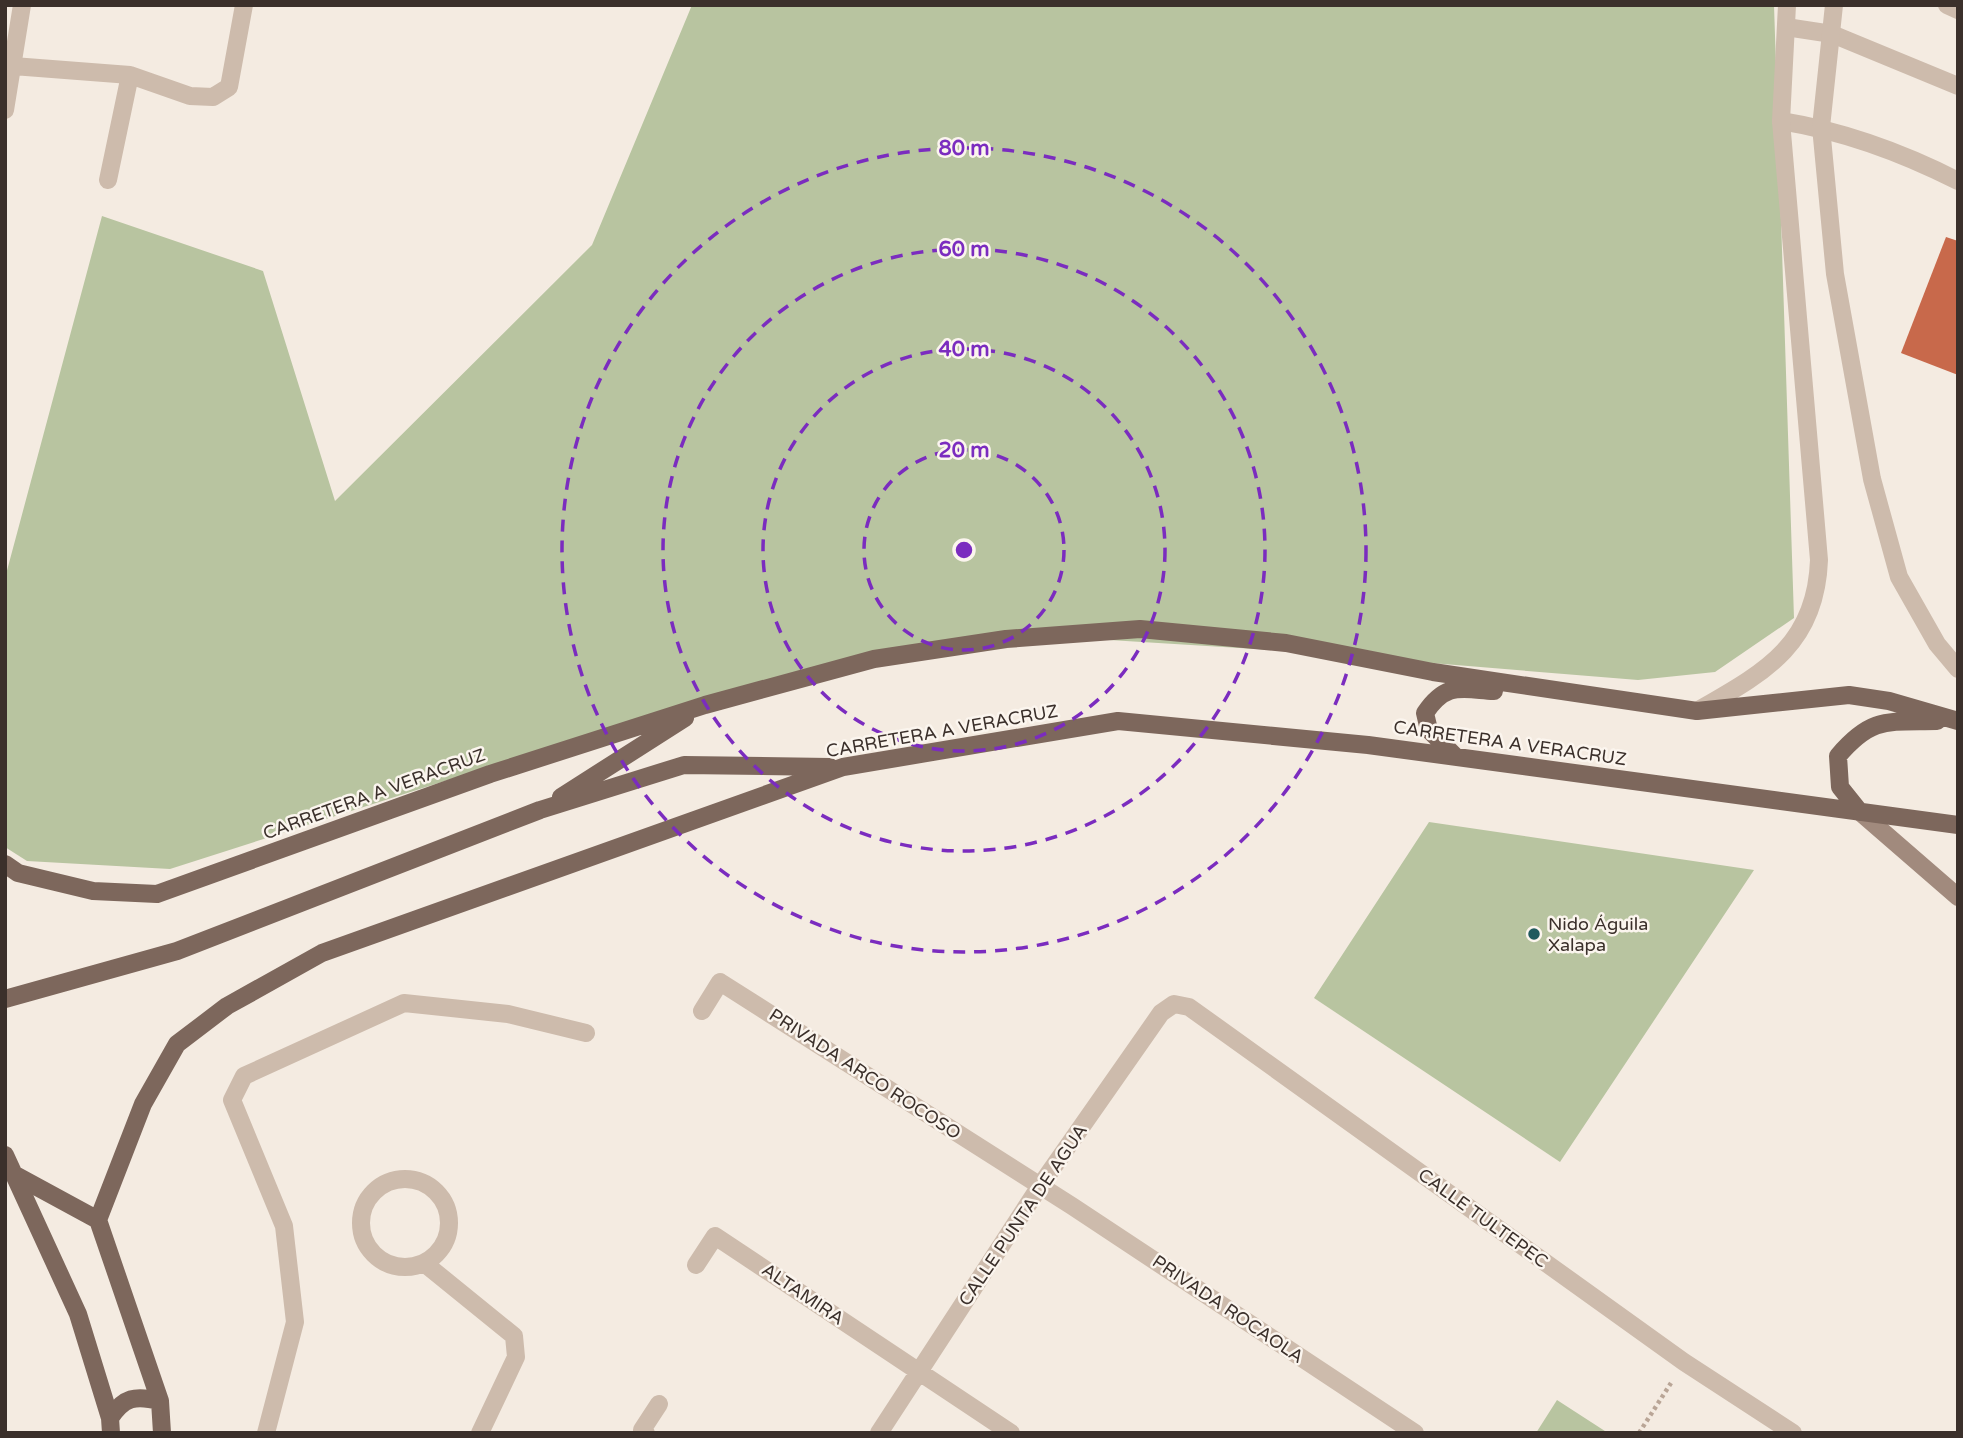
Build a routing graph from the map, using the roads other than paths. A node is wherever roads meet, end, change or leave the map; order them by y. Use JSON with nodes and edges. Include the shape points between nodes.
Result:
{"nodes":[{"id":1,"x":22,"y":5,"type":"edge"},
{"id":2,"x":244,"y":5,"type":"edge"},
{"id":3,"x":1787,"y":5,"type":"edge"},
{"id":4,"x":1834,"y":5,"type":"edge"},
{"id":5,"x":1947,"y":5,"type":"edge"},
{"id":6,"x":1958,"y":10,"type":"edge"},
{"id":7,"x":1786,"y":27,"type":"junction"},
{"id":8,"x":1832,"y":34,"type":"junction"},
{"id":9,"x":13,"y":66,"type":"junction"},
{"id":10,"x":130,"y":75,"type":"junction"},
{"id":11,"x":1958,"y":86,"type":"edge"},
{"id":12,"x":5,"y":110,"type":"edge"},
{"id":13,"x":1781,"y":121,"type":"junction"},
{"id":14,"x":1821,"y":127,"type":"junction"},
{"id":15,"x":108,"y":180,"type":"dead end"},
{"id":16,"x":1958,"y":181,"type":"edge"},
{"id":17,"x":1958,"y":669,"type":"edge"},
{"id":18,"x":1564,"y":691,"type":"junction"},
{"id":19,"x":705,"y":705,"type":"junction"},
{"id":20,"x":1696,"y":711,"type":"junction"},
{"id":21,"x":1958,"y":721,"type":"edge"},
{"id":22,"x":1456,"y":757,"type":"junction"},
{"id":23,"x":843,"y":767,"type":"junction"},
{"id":24,"x":540,"y":810,"type":"junction"},
{"id":25,"x":1860,"y":811,"type":"junction"},
{"id":26,"x":1958,"y":825,"type":"edge"},
{"id":27,"x":5,"y":864,"type":"edge"},
{"id":28,"x":1958,"y":897,"type":"edge"},
{"id":29,"x":5,"y":999,"type":"edge"},
{"id":30,"x":1174,"y":1004,"type":"joint"},
{"id":31,"x":702,"y":1011,"type":"dead end"},
{"id":32,"x":586,"y":1033,"type":"dead end"},
{"id":33,"x":5,"y":1155,"type":"edge"},
{"id":34,"x":17,"y":1176,"type":"junction"},
{"id":35,"x":1040,"y":1186,"type":"junction"},
{"id":36,"x":98,"y":1220,"type":"junction"},
{"id":37,"x":424,"y":1263,"type":"junction"},
{"id":38,"x":696,"y":1265,"type":"dead end"},
{"id":39,"x":919,"y":1372,"type":"junction"},
{"id":40,"x":160,"y":1401,"type":"junction"},
{"id":41,"x":659,"y":1404,"type":"dead end"},
{"id":42,"x":111,"y":1425,"type":"edge"},
{"id":43,"x":162,"y":1433,"type":"edge"},
{"id":44,"x":266,"y":1433,"type":"edge"},
{"id":45,"x":480,"y":1433,"type":"edge"},
{"id":46,"x":646,"y":1433,"type":"edge"},
{"id":47,"x":880,"y":1433,"type":"edge"},
{"id":48,"x":1011,"y":1433,"type":"edge"},
{"id":49,"x":1415,"y":1433,"type":"edge"},
{"id":50,"x":1793,"y":1433,"type":"edge"}],
"edges":[{"from":1,"to":9,"type":"street"},
{"from":2,"to":10,"type":"street","via":[[229,87],[213,97],[190,96]]},
{"from":3,"to":7,"type":"street"},
{"from":4,"to":8,"type":"street"},
{"from":5,"to":6,"type":"street"},
{"from":7,"to":8,"type":"street"},
{"from":7,"to":13,"type":"street"},
{"from":8,"to":11,"type":"street"},
{"from":8,"to":14,"type":"street"},
{"from":9,"to":10,"type":"street"},
{"from":9,"to":12,"type":"street"},
{"from":10,"to":15,"type":"street"},
{"from":13,"to":14,"type":"street"},
{"from":13,"to":20,"type":"street","via":[[1818,585],[1785,654],[1757,677]]},
{"from":14,"to":16,"type":"street","via":[[1874,144]]},
{"from":14,"to":17,"type":"street","via":[[1835,274],[1872,479],[1899,577],[1937,644]]},
{"from":18,"to":19,"type":"main road","name":"CARRETERA A VERACRUZ","via":[[1286,643],[1140,629],[1006,639],[874,659]]},
{"from":18,"to":20,"type":"main road","name":"CARRETERA A VERACRUZ"},
{"from":18,"to":22,"type":"main road","via":[[1457,689],[1438,695],[1426,713],[1429,730]]},
{"from":19,"to":24,"type":"main road"},
{"from":19,"to":27,"type":"main road","name":"CARRETERA A VERACRUZ","via":[[490,774],[157,894],[93,891],[18,873]]},
{"from":20,"to":21,"type":"main road","name":"CARRETERA A VERACRUZ","via":[[1849,695]]},
{"from":21,"to":25,"type":"main road","via":[[1882,722],[1857,734],[1838,756],[1840,787]]},
{"from":22,"to":23,"type":"main road","name":"CARRETERA A VERACRUZ","via":[[1118,721]]},
{"from":22,"to":25,"type":"main road","name":"CARRETERA A VERACRUZ"},
{"from":23,"to":24,"type":"main road","via":[[684,765]]},
{"from":23,"to":36,"type":"main road","name":"CARRETERA A VERACRUZ","via":[[322,953],[227,1006],[177,1044],[144,1104]]},
{"from":24,"to":29,"type":"main road","via":[[177,951]]},
{"from":25,"to":26,"type":"main road","name":"CARRETERA A VERACRUZ"},
{"from":25,"to":28,"type":"street"},
{"from":30,"to":35,"type":"street","name":"CALLE PUNTA DE AGUA","via":[[1161,1013]]},
{"from":30,"to":50,"type":"street","name":"CALLE TULTEPEC","via":[[1189,1007],[1684,1362]]},
{"from":31,"to":35,"type":"street","name":"PRIVADA ARCO ROCOSO","via":[[720,982]]},
{"from":32,"to":44,"type":"street","via":[[508,1014],[404,1003],[244,1076],[232,1100],[284,1226],[295,1322]]},
{"from":33,"to":34,"type":"main road"},
{"from":34,"to":36,"type":"main road"},
{"from":34,"to":42,"type":"main road","via":[[78,1314]]},
{"from":35,"to":39,"type":"street","name":"CALLE PUNTA DE AGUA"},
{"from":35,"to":49,"type":"street","name":"PRIVADA ROCAOLA"},
{"from":36,"to":40,"type":"main road"},
{"from":37,"to":37,"type":"street","via":[[445,1242],[448,1213],[443,1199],[419,1182],[390,1181],[368,1199],[362,1212],[364,1240],[371,1252],[396,1266]]},
{"from":37,"to":45,"type":"street","via":[[514,1336],[516,1357]]},
{"from":38,"to":39,"type":"street","name":"ALTAMIRA","via":[[715,1236]]},
{"from":39,"to":47,"type":"street","name":"CALLE PUNTA DE AGUA"},
{"from":39,"to":48,"type":"street"},
{"from":40,"to":42,"type":"main road","via":[[141,1396],[120,1403]]},
{"from":40,"to":43,"type":"main road"},
{"from":41,"to":46,"type":"street","via":[[642,1430]]}]}
